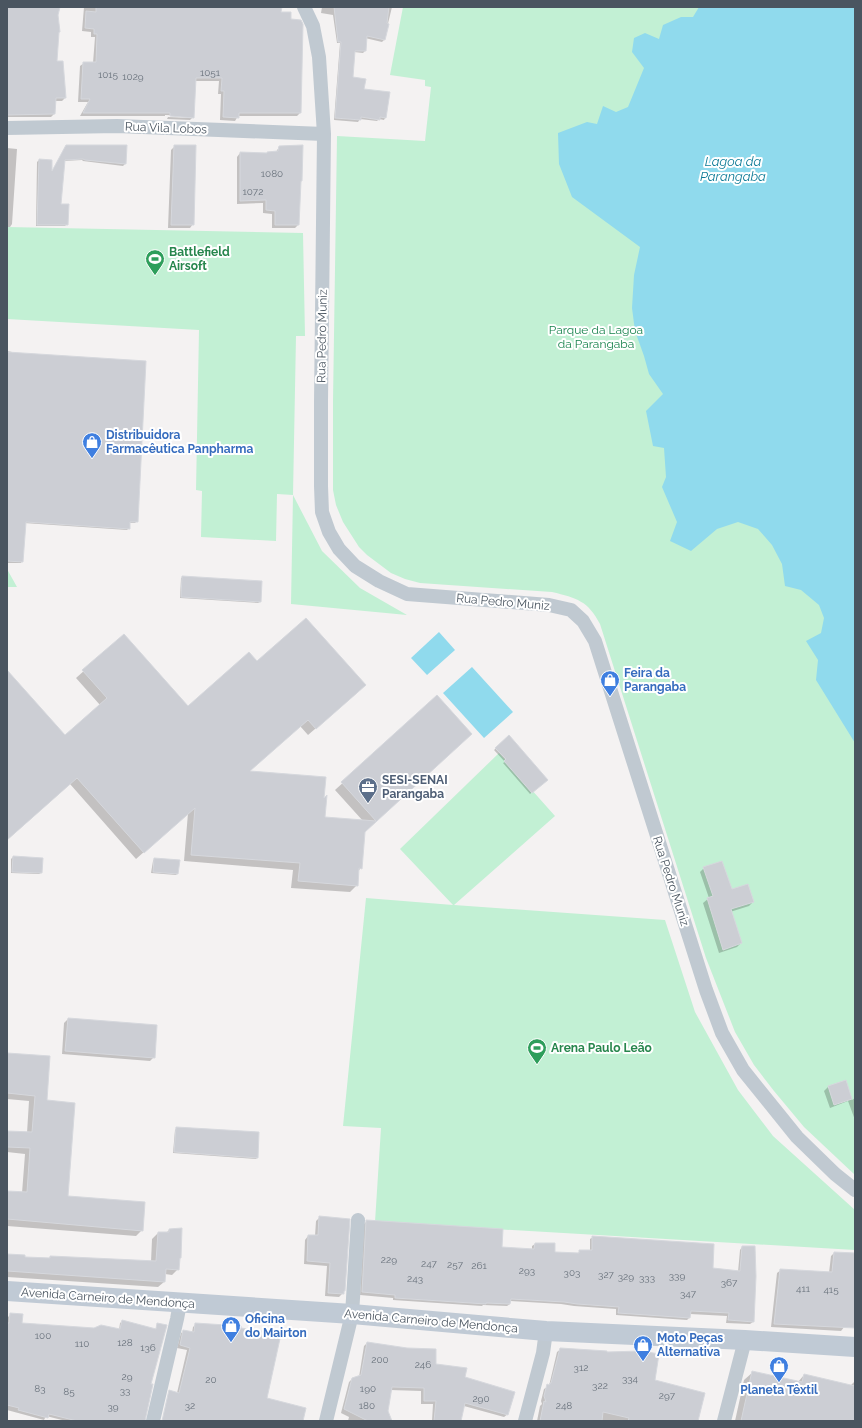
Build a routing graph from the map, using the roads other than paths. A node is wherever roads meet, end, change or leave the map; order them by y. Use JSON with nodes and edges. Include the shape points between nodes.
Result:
{"nodes":[{"id":1,"x":304,"y":7,"type":"edge"},
{"id":2,"x":7,"y":128,"type":"edge"},
{"id":3,"x":324,"y":134,"type":"junction"},
{"id":4,"x":855,"y":1190,"type":"edge"},
{"id":5,"x":358,"y":1220,"type":"dead end"},
{"id":6,"x":7,"y":1291,"type":"edge"},
{"id":7,"x":180,"y":1303,"type":"junction"},
{"id":8,"x":352,"y":1314,"type":"junction"},
{"id":9,"x":546,"y":1331,"type":"junction"},
{"id":10,"x":745,"y":1340,"type":"junction"},
{"id":11,"x":855,"y":1347,"type":"edge"},
{"id":12,"x":153,"y":1421,"type":"edge"},
{"id":13,"x":326,"y":1421,"type":"edge"},
{"id":14,"x":525,"y":1421,"type":"edge"},
{"id":15,"x":724,"y":1421,"type":"edge"}],
"edges":[{"from":1,"to":3,"type":"street","name":"Rua Pedro Muniz","via":[[313,26],[319,57]]},
{"from":2,"to":3,"type":"street","name":"Rua Vila Lobos","via":[[117,126]]},
{"from":3,"to":4,"type":"street","name":"Rua Pedro Muniz","via":[[321,486],[322,512],[328,532],[355,566],[379,582],[407,594],[549,605],[571,610],[583,622],[595,640],[706,990],[722,1033],[743,1070],[796,1137]]},
{"from":5,"to":8,"type":"street"},
{"from":6,"to":7,"type":"main road","name":"Avenida Carneiro de Mendonça"},
{"from":7,"to":8,"type":"main road","name":"Avenida Carneiro de Mendonça"},
{"from":7,"to":12,"type":"street"},
{"from":8,"to":9,"type":"main road","name":"Avenida Carneiro de Mendonça"},
{"from":8,"to":13,"type":"street"},
{"from":9,"to":10,"type":"main road","name":"Avenida Carneiro de Mendonça"},
{"from":9,"to":14,"type":"street"},
{"from":10,"to":11,"type":"main road","name":"Avenida Carneiro de Mendonça"},
{"from":10,"to":15,"type":"street"}]}
